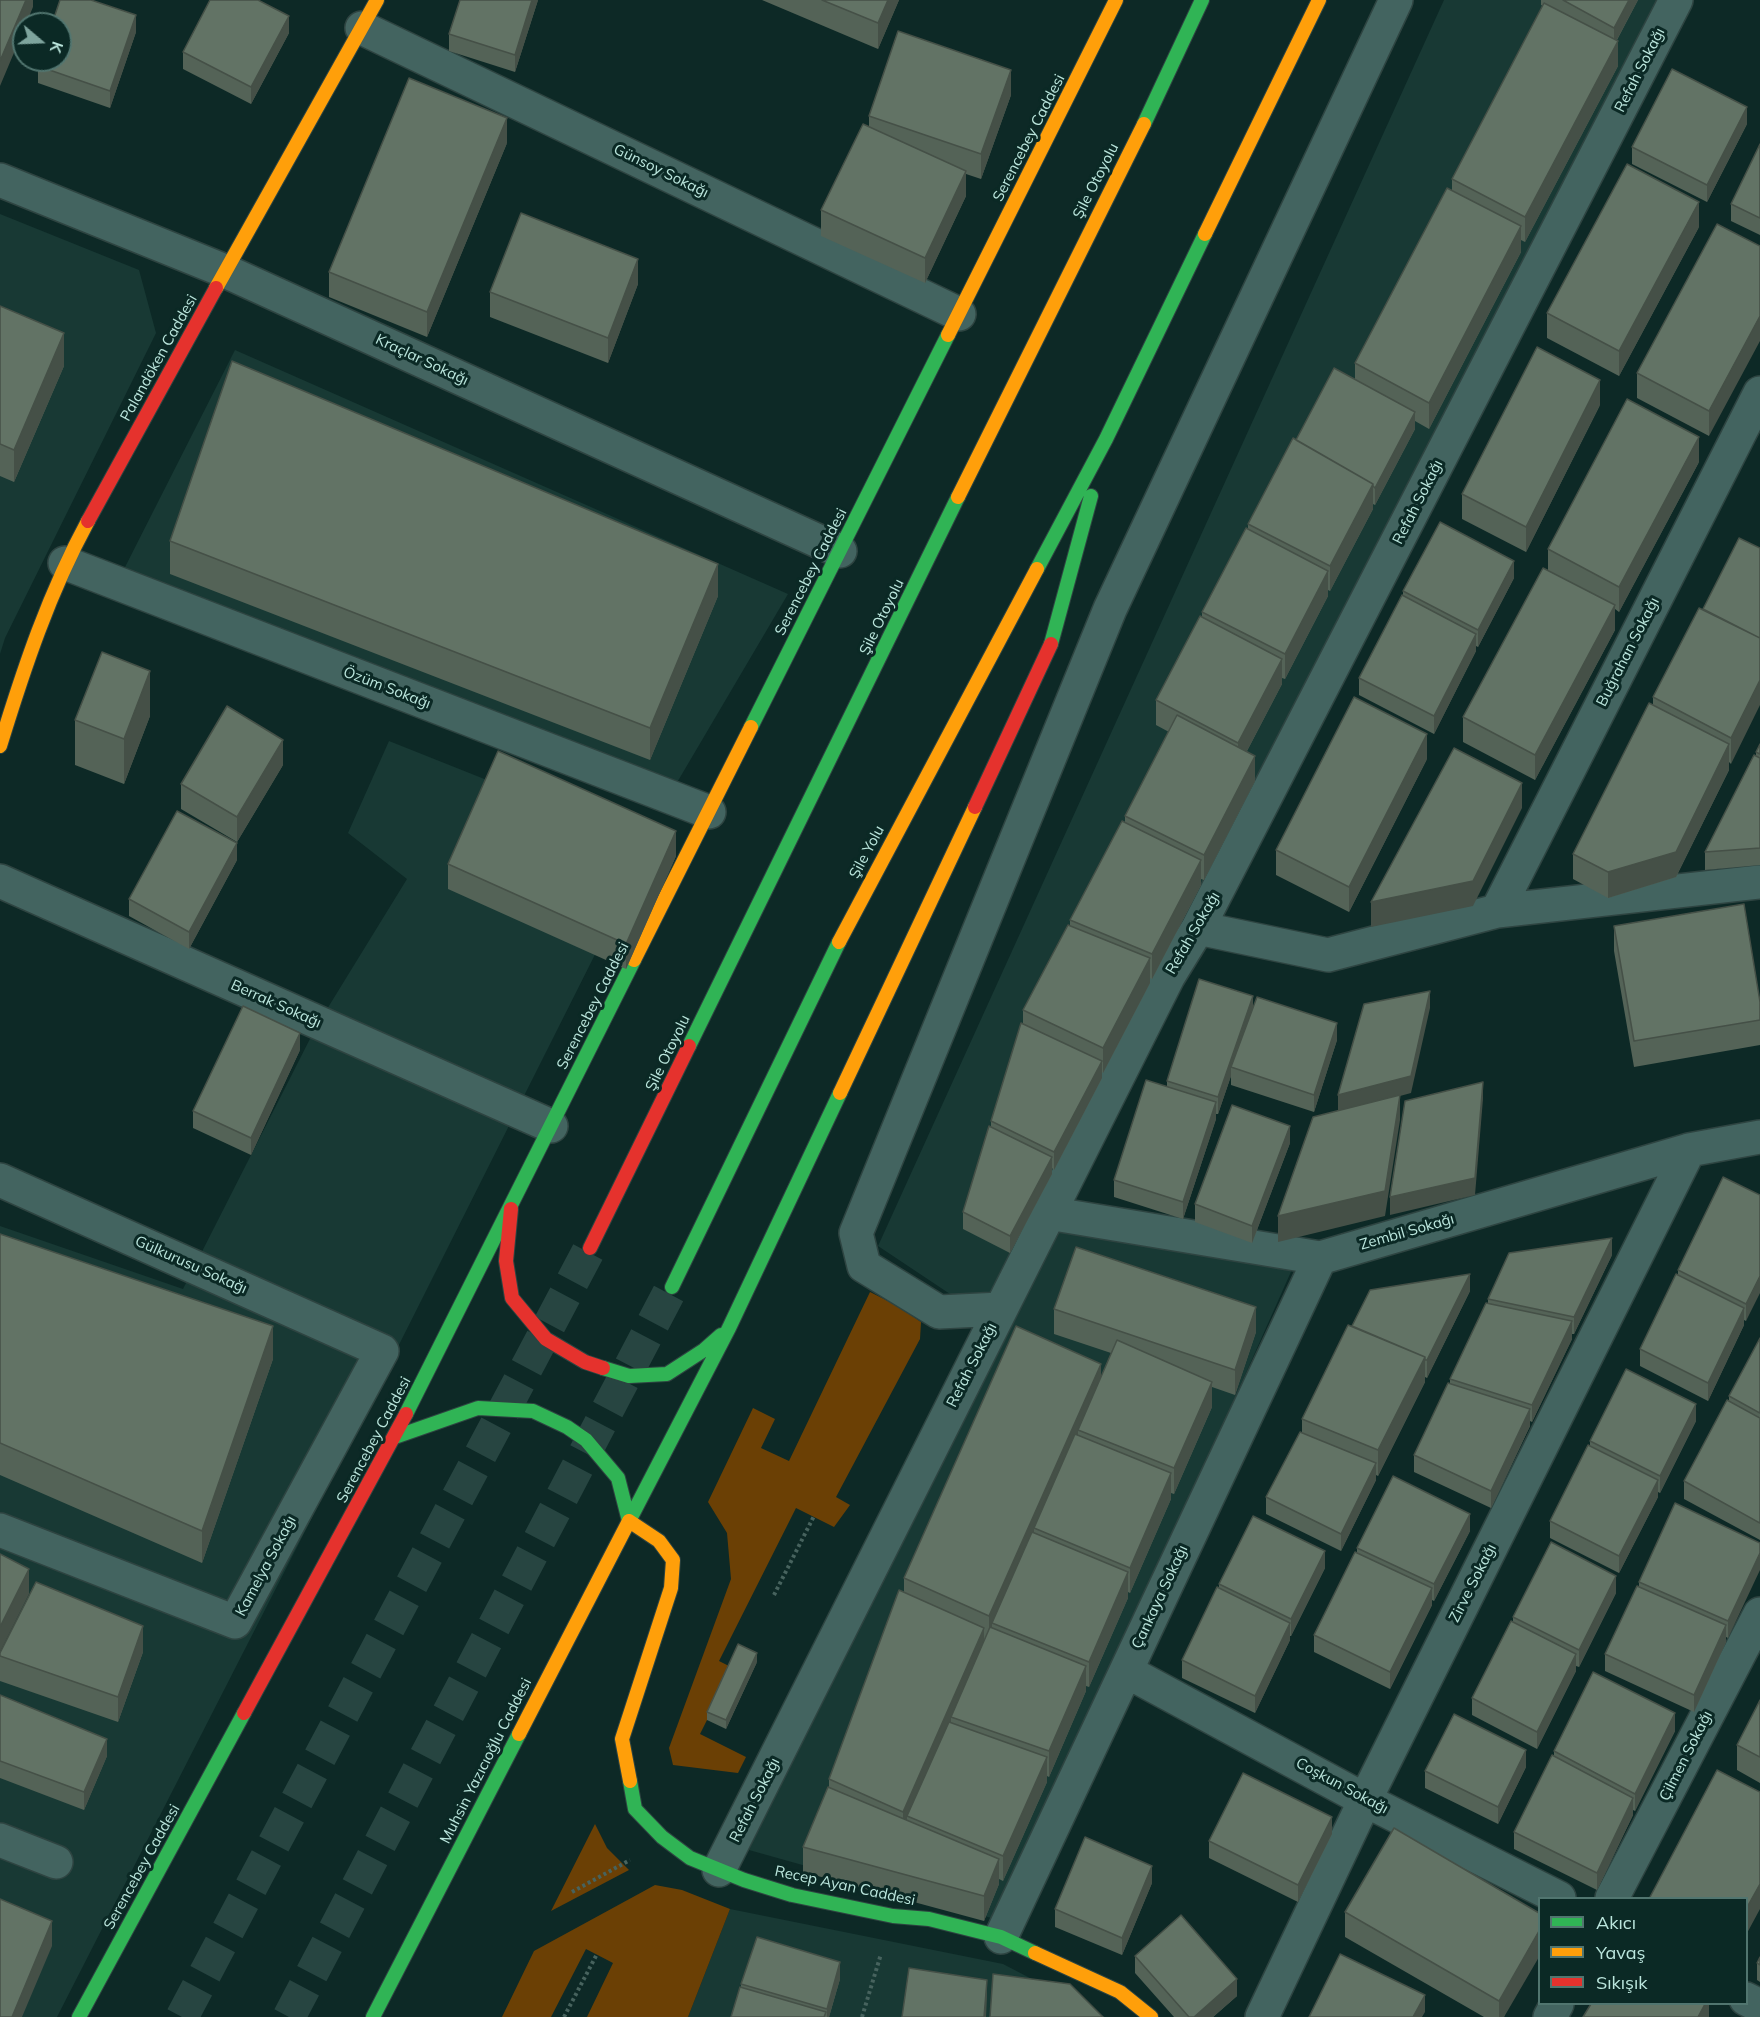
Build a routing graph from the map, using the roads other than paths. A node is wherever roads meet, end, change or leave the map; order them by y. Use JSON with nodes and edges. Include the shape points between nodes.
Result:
{"nodes":[{"id":1,"x":1116,"y":0,"type":"edge"},
{"id":2,"x":1202,"y":0,"type":"edge"},
{"id":3,"x":1319,"y":0,"type":"edge"},
{"id":4,"x":1396,"y":0,"type":"edge"},
{"id":5,"x":1676,"y":0,"type":"edge"},
{"id":6,"x":370,"y":14,"type":"edge"},
{"id":7,"x":0,"y":180,"type":"edge"},
{"id":8,"x":225,"y":271,"type":"junction"},
{"id":9,"x":959,"y":314,"type":"junction"},
{"id":10,"x":1760,"y":393,"type":"edge"},
{"id":11,"x":1106,"y":439,"type":"junction"},
{"id":12,"x":840,"y":551,"type":"junction"},
{"id":13,"x":65,"y":563,"type":"junction"},
{"id":14,"x":0,"y":746,"type":"edge"},
{"id":15,"x":709,"y":812,"type":"junction"},
{"id":16,"x":0,"y":882,"type":"edge"},
{"id":17,"x":1760,"y":882,"type":"edge"},
{"id":18,"x":1497,"y":911,"type":"junction"},
{"id":19,"x":1198,"y":928,"type":"junction"},
{"id":20,"x":551,"y":1126,"type":"junction"},
{"id":21,"x":1760,"y":1137,"type":"edge"},
{"id":22,"x":1689,"y":1150,"type":"junction"},
{"id":23,"x":0,"y":1180,"type":"edge"},
{"id":24,"x":511,"y":1209,"type":"junction"},
{"id":25,"x":1048,"y":1213,"type":"junction"},
{"id":26,"x":590,"y":1248,"type":"tunnel mouth"},
{"id":27,"x":1320,"y":1258,"type":"junction"},
{"id":28,"x":672,"y":1287,"type":"tunnel mouth"},
{"id":29,"x":1001,"y":1309,"type":"junction"},
{"id":30,"x":729,"y":1328,"type":"junction"},
{"id":31,"x":382,"y":1351,"type":"joint"},
{"id":32,"x":395,"y":1437,"type":"junction"},
{"id":33,"x":629,"y":1521,"type":"junction"},
{"id":34,"x":0,"y":1530,"type":"edge"},
{"id":35,"x":1760,"y":1614,"type":"edge"},
{"id":36,"x":1126,"y":1671,"type":"junction"},
{"id":37,"x":1365,"y":1800,"type":"junction"},
{"id":38,"x":0,"y":1840,"type":"edge"},
{"id":39,"x":56,"y":1862,"type":"dead end"},
{"id":40,"x":719,"y":1870,"type":"junction"},
{"id":41,"x":1555,"y":1897,"type":"edge"},
{"id":42,"x":1613,"y":1897,"type":"edge"},
{"id":43,"x":1001,"y":1937,"type":"junction"},
{"id":44,"x":79,"y":2017,"type":"edge"},
{"id":45,"x":373,"y":2017,"type":"edge"},
{"id":46,"x":1151,"y":2017,"type":"edge"},
{"id":47,"x":1262,"y":2017,"type":"edge"}],
"edges":[{"from":1,"to":9,"type":"main road","name":"Serencebey Caddesi"},
{"from":2,"to":26,"type":"main road","name":"Şile Otoyolu"},
{"from":3,"to":11,"type":"main road"},
{"from":4,"to":29,"type":"street","via":[[1110,609],[856,1233],[864,1266],[939,1312]]},
{"from":5,"to":19,"type":"street","name":"Refah Sokağı"},
{"from":6,"to":8,"type":"main road","name":"Palandöken Caddesi"},
{"from":6,"to":9,"type":"street","name":"Günsoy Sokağı"},
{"from":7,"to":8,"type":"street","name":"Kraçlar Sokağı"},
{"from":8,"to":12,"type":"street","name":"Kraçlar Sokağı"},
{"from":8,"to":13,"type":"main road","name":"Palandöken Caddesi"},
{"from":9,"to":12,"type":"main road","name":"Serencebey Caddesi"},
{"from":10,"to":18,"type":"street","name":"Buğrahan Sokağı"},
{"from":11,"to":28,"type":"main road","name":"Şile Yolu","via":[[852,915]]},
{"from":11,"to":30,"type":"main road","name":"Muhsin Yazıcıoğlu Caddesi","via":[[1050,647]]},
{"from":12,"to":15,"type":"main road","name":"Serencebey Caddesi"},
{"from":13,"to":14,"type":"main road","name":"Palandöken Caddesi","via":[[26,661]]},
{"from":13,"to":15,"type":"street","name":"Özüm Sokağı"},
{"from":15,"to":20,"type":"main road","name":"Serencebey Caddesi"},
{"from":16,"to":20,"type":"street","name":"Berrak Sokağı"},
{"from":17,"to":18,"type":"street"},
{"from":18,"to":19,"type":"street","via":[[1328,955]]},
{"from":19,"to":25,"type":"street","name":"Refah Sokağı","via":[[1168,977]]},
{"from":20,"to":24,"type":"main road","name":"Serencebey Caddesi"},
{"from":21,"to":22,"type":"street","name":"Zembil Sokağı"},
{"from":22,"to":27,"type":"street","name":"Zembil Sokağı"},
{"from":22,"to":37,"type":"street","name":"Zirve Sokağı"},
{"from":23,"to":31,"type":"street","name":"Gülkurusu Sokağı"},
{"from":24,"to":30,"type":"main road","via":[[506,1261],[512,1298],[546,1339],[585,1362],[629,1376],[668,1374]]},
{"from":24,"to":32,"type":"main road","name":"Serencebey Caddesi"},
{"from":25,"to":27,"type":"street","name":"Zembil Sokağı"},
{"from":25,"to":29,"type":"street","name":"Refah Sokağı"},
{"from":27,"to":36,"type":"street","name":"Çankaya Sokağı"},
{"from":29,"to":40,"type":"street","name":"Refah Sokağı"},
{"from":30,"to":33,"type":"main road","name":"Muhsin Yazıcıoğlu Caddesi"},
{"from":31,"to":34,"type":"street","name":"Kamelya Sokağı","via":[[236,1622]]},
{"from":32,"to":33,"type":"main road","via":[[478,1408],[532,1411],[586,1440],[618,1478]]},
{"from":32,"to":44,"type":"main road","name":"Serencebey Caddesi"},
{"from":33,"to":40,"type":"main road","name":"Recep Ayan Caddesi","via":[[659,1541],[673,1560],[671,1588],[622,1739],[635,1809],[662,1838],[690,1858]]},
{"from":33,"to":45,"type":"main road","name":"Muhsin Yazıcıoğlu Caddesi"},
{"from":35,"to":42,"type":"street","name":"Çilmen Sokağı"},
{"from":36,"to":37,"type":"street","name":"Coşkun Sokağı"},
{"from":36,"to":43,"type":"street","name":"Çankaya Sokağı"},
{"from":37,"to":41,"type":"street","name":"Coşkun Sokağı"},
{"from":37,"to":47,"type":"street","name":"Zirve Sokağı"},
{"from":38,"to":39,"type":"street"},
{"from":40,"to":43,"type":"main road","name":"Recep Ayan Caddesi","via":[[792,1895],[893,1916],[928,1919]]},
{"from":43,"to":46,"type":"main road","name":"Recep Ayan Caddesi","via":[[1120,1992]]}]}
